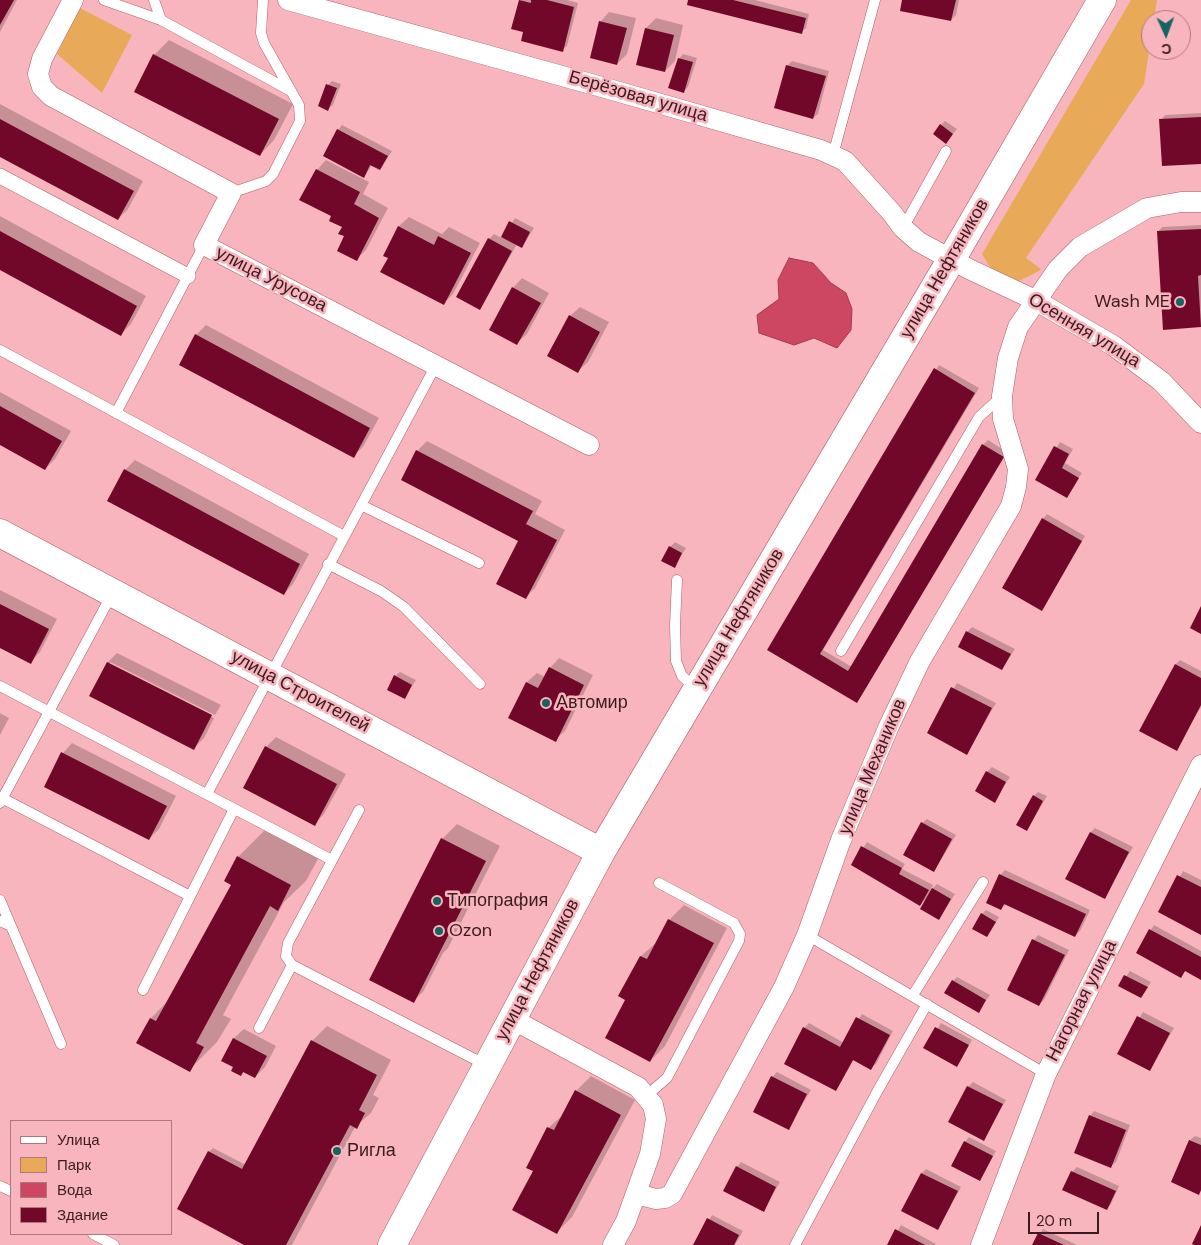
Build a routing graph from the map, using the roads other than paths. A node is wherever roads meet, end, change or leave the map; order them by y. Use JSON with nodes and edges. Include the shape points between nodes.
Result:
{"nodes":[{"id":1,"x":74,"y":0,"type":"edge"},
{"id":2,"x":104,"y":0,"type":"edge"},
{"id":3,"x":154,"y":0,"type":"edge"},
{"id":4,"x":263,"y":0,"type":"edge"},
{"id":5,"x":288,"y":0,"type":"edge"},
{"id":6,"x":875,"y":0,"type":"edge"},
{"id":7,"x":1102,"y":0,"type":"edge"},
{"id":8,"x":161,"y":20,"type":"junction"},
{"id":9,"x":290,"y":90,"type":"junction"},
{"id":10,"x":946,"y":151,"type":"dead end"},
{"id":11,"x":833,"y":155,"type":"junction"},
{"id":12,"x":0,"y":176,"type":"edge"},
{"id":13,"x":231,"y":193,"type":"junction"},
{"id":14,"x":1201,"y":202,"type":"edge"},
{"id":15,"x":903,"y":228,"type":"junction"},
{"id":16,"x":204,"y":245,"type":"junction"},
{"id":17,"x":951,"y":260,"type":"junction"},
{"id":18,"x":188,"y":276,"type":"junction"},
{"id":19,"x":1035,"y":300,"type":"junction"},
{"id":20,"x":0,"y":350,"type":"edge"},
{"id":21,"x":436,"y":365,"type":"junction"},
{"id":22,"x":1002,"y":396,"type":"junction"},
{"id":23,"x":116,"y":413,"type":"junction"},
{"id":24,"x":1201,"y":423,"type":"edge"},
{"id":25,"x":589,"y":445,"type":"dead end"},
{"id":26,"x":361,"y":505,"type":"junction"},
{"id":27,"x":0,"y":533,"type":"edge"},
{"id":28,"x":344,"y":536,"type":"junction"},
{"id":29,"x":479,"y":563,"type":"dead end"},
{"id":30,"x":328,"y":564,"type":"junction"},
{"id":31,"x":677,"y":580,"type":"dead end"},
{"id":32,"x":112,"y":593,"type":"junction"},
{"id":33,"x":841,"y":651,"type":"dead end"},
{"id":34,"x":270,"y":676,"type":"junction"},
{"id":35,"x":480,"y":684,"type":"dead end"},
{"id":36,"x":0,"y":686,"type":"edge"},
{"id":37,"x":697,"y":690,"type":"junction"},
{"id":38,"x":49,"y":712,"type":"junction"},
{"id":39,"x":1201,"y":765,"type":"edge"},
{"id":40,"x":206,"y":794,"type":"junction"},
{"id":41,"x":1,"y":799,"type":"edge"},
{"id":42,"x":234,"y":809,"type":"junction"},
{"id":43,"x":359,"y":810,"type":"dead end"},
{"id":44,"x":601,"y":852,"type":"junction"},
{"id":45,"x":332,"y":860,"type":"junction"},
{"id":46,"x":983,"y":882,"type":"dead end"},
{"id":47,"x":659,"y":883,"type":"dead end"},
{"id":48,"x":190,"y":896,"type":"junction"},
{"id":49,"x":0,"y":900,"type":"edge"},
{"id":50,"x":0,"y":921,"type":"edge"},
{"id":51,"x":10,"y":926,"type":"junction"},
{"id":52,"x":807,"y":934,"type":"junction"},
{"id":53,"x":292,"y":965,"type":"junction"},
{"id":54,"x":143,"y":990,"type":"dead end"},
{"id":55,"x":913,"y":995,"type":"junction"},
{"id":56,"x":927,"y":1004,"type":"junction"},
{"id":57,"x":512,"y":1019,"type":"junction"},
{"id":58,"x":259,"y":1028,"type":"dead end"},
{"id":59,"x":62,"y":1044,"type":"dead end"},
{"id":60,"x":487,"y":1066,"type":"junction"},
{"id":61,"x":1046,"y":1074,"type":"junction"},
{"id":62,"x":646,"y":1096,"type":"junction"},
{"id":63,"x":636,"y":1194,"type":"junction"},
{"id":64,"x":94,"y":1235,"type":"edge"},
{"id":65,"x":114,"y":1245,"type":"edge"},
{"id":66,"x":392,"y":1245,"type":"edge"},
{"id":67,"x":613,"y":1245,"type":"edge"},
{"id":68,"x":795,"y":1245,"type":"edge"},
{"id":69,"x":980,"y":1245,"type":"edge"}],
"edges":[{"from":1,"to":13,"type":"street","via":[[42,60],[38,74],[42,87],[50,96]]},
{"from":2,"to":8,"type":"lane"},
{"from":3,"to":8,"type":"lane"},
{"from":4,"to":9,"type":"lane","via":[[261,27],[264,42]]},
{"from":5,"to":11,"type":"street","name":"Берёзовая улица","via":[[609,88]]},
{"from":6,"to":11,"type":"lane"},
{"from":7,"to":17,"type":"main road","name":"улица Нефтяников"},
{"from":8,"to":9,"type":"lane"},
{"from":9,"to":13,"type":"lane","via":[[299,105],[300,121],[273,174],[266,181]]},
{"from":10,"to":15,"type":"lane"},
{"from":11,"to":15,"type":"street","name":"Берёзовая улица","via":[[859,174]]},
{"from":12,"to":18,"type":"street"},
{"from":13,"to":16,"type":"street","name":"улица Урусова"},
{"from":14,"to":19,"type":"street","name":"улица Механиков","via":[[1147,208],[1109,229],[1080,247],[1058,269]]},
{"from":15,"to":17,"type":"street","name":"Берёзовая улица","via":[[919,242]]},
{"from":16,"to":18,"type":"lane"},
{"from":16,"to":21,"type":"street","name":"улица Урусова"},
{"from":17,"to":19,"type":"street","name":"Осенняя улица"},
{"from":17,"to":37,"type":"main road","name":"улица Нефтяников"},
{"from":18,"to":23,"type":"lane"},
{"from":19,"to":22,"type":"street","name":"улица Механиков","via":[[1018,328],[1008,358]]},
{"from":19,"to":24,"type":"street","name":"Осенняя улица","via":[[1139,362]]},
{"from":20,"to":23,"type":"lane"},
{"from":21,"to":25,"type":"street","name":"улица Урусова"},
{"from":21,"to":26,"type":"lane"},
{"from":22,"to":33,"type":"lane","via":[[979,417]]},
{"from":22,"to":52,"type":"street","name":"улица Механиков","via":[[1003,419],[1018,469],[1010,506],[920,661],[889,726],[841,840]]},
{"from":23,"to":28,"type":"lane"},
{"from":26,"to":28,"type":"lane"},
{"from":26,"to":29,"type":"lane"},
{"from":27,"to":32,"type":"main road","name":"улица Строителей"},
{"from":28,"to":30,"type":"lane"},
{"from":30,"to":34,"type":"lane"},
{"from":30,"to":35,"type":"lane","via":[[404,607]]},
{"from":31,"to":37,"type":"lane","via":[[676,662],[682,676]]},
{"from":32,"to":34,"type":"main road","name":"улица Строителей"},
{"from":32,"to":38,"type":"lane"},
{"from":34,"to":40,"type":"lane"},
{"from":34,"to":44,"type":"main road","name":"улица Строителей"},
{"from":36,"to":38,"type":"lane"},
{"from":37,"to":44,"type":"main road","name":"улица Нефтяников"},
{"from":38,"to":40,"type":"lane"},
{"from":38,"to":41,"type":"lane"},
{"from":39,"to":61,"type":"street","name":"Нагорная улица"},
{"from":40,"to":42,"type":"lane"},
{"from":41,"to":48,"type":"lane"},
{"from":42,"to":45,"type":"lane"},
{"from":42,"to":48,"type":"lane"},
{"from":43,"to":45,"type":"lane"},
{"from":44,"to":57,"type":"main road","name":"улица Нефтяников"},
{"from":45,"to":53,"type":"lane","via":[[288,944],[286,956]]},
{"from":46,"to":55,"type":"lane"},
{"from":47,"to":62,"type":"lane","via":[[734,923],[740,934],[667,1078]]},
{"from":48,"to":54,"type":"lane"},
{"from":49,"to":51,"type":"lane"},
{"from":50,"to":51,"type":"lane"},
{"from":51,"to":59,"type":"lane"},
{"from":52,"to":55,"type":"lane"},
{"from":52,"to":63,"type":"street","name":"улица Механиков","via":[[784,988],[672,1194],[656,1199]]},
{"from":53,"to":58,"type":"lane"},
{"from":53,"to":60,"type":"lane"},
{"from":55,"to":56,"type":"lane"},
{"from":56,"to":61,"type":"lane"},
{"from":56,"to":68,"type":"lane"},
{"from":57,"to":60,"type":"main road","name":"улица Нефтяников"},
{"from":57,"to":62,"type":"street","via":[[638,1088]]},
{"from":60,"to":66,"type":"main road","name":"улица Нефтяников"},
{"from":61,"to":69,"type":"street","name":"Нагорная улица"},
{"from":62,"to":63,"type":"street","via":[[653,1105],[656,1126]]},
{"from":63,"to":67,"type":"street"},
{"from":64,"to":65,"type":"lane"}]}
